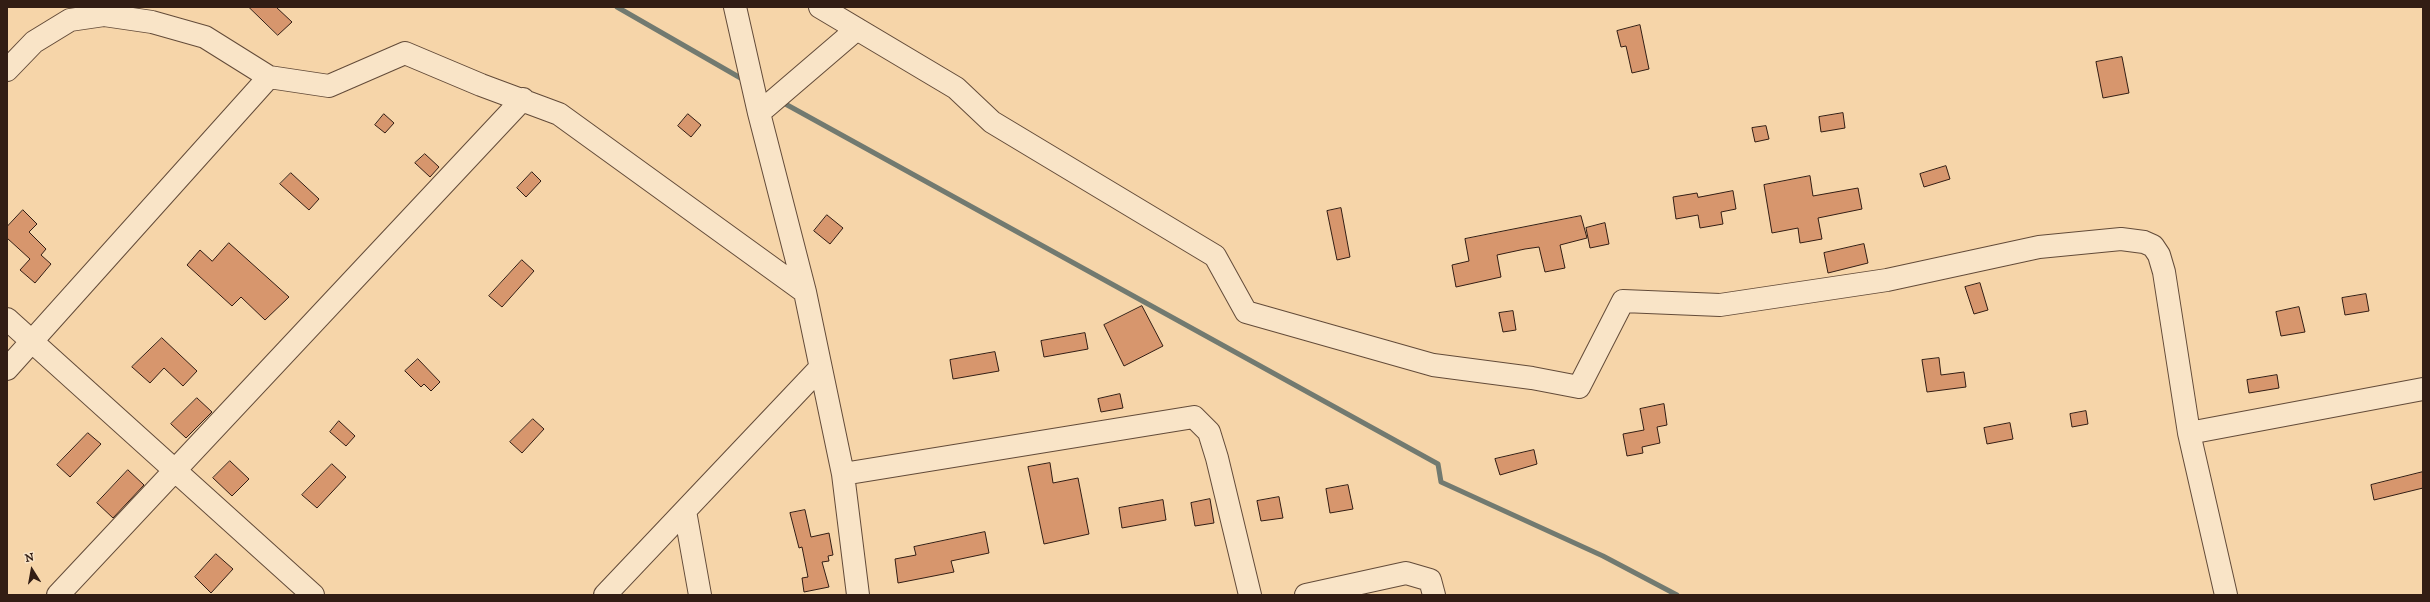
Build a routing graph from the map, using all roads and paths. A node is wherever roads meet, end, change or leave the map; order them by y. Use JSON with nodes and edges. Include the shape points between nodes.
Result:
{"nodes":[{"id":1,"x":735,"y":7,"type":"edge"},
{"id":2,"x":820,"y":7,"type":"edge"},
{"id":3,"x":858,"y":29,"type":"junction"},
{"id":4,"x":7,"y":70,"type":"edge"},
{"id":5,"x":269,"y":77,"type":"junction"},
{"id":6,"x":523,"y":99,"type":"junction"},
{"id":7,"x":759,"y":113,"type":"junction"},
{"id":8,"x":805,"y":292,"type":"junction"},
{"id":9,"x":7,"y":319,"type":"edge"},
{"id":10,"x":32,"y":342,"type":"junction"},
{"id":11,"x":820,"y":368,"type":"junction"},
{"id":12,"x":7,"y":369,"type":"edge"},
{"id":13,"x":2423,"y":388,"type":"edge"},
{"id":14,"x":2189,"y":433,"type":"junction"},
{"id":15,"x":175,"y":471,"type":"junction"},
{"id":16,"x":843,"y":474,"type":"junction"},
{"id":17,"x":685,"y":511,"type":"junction"},
{"id":18,"x":1432,"y":588,"type":"edge"},
{"id":19,"x":58,"y":595,"type":"edge"},
{"id":20,"x":312,"y":595,"type":"edge"},
{"id":21,"x":605,"y":595,"type":"edge"},
{"id":22,"x":700,"y":595,"type":"edge"},
{"id":23,"x":858,"y":595,"type":"edge"},
{"id":24,"x":1250,"y":595,"type":"edge"},
{"id":25,"x":1306,"y":595,"type":"edge"},
{"id":26,"x":1448,"y":595,"type":"edge"},
{"id":27,"x":2226,"y":595,"type":"edge"}],
"edges":[{"from":1,"to":7,"type":"street"},
{"from":2,"to":3,"type":"street"},
{"from":3,"to":7,"type":"street"},
{"from":3,"to":14,"type":"street","via":[[956,88],[992,122],[1215,256],[1246,312],[1433,365],[1579,387],[1622,301],[1720,305],[1887,280],[2039,247],[2121,239],[2144,242],[2153,246],[2159,254],[2164,272]]},
{"from":4,"to":5,"type":"street","via":[[34,42],[70,20],[104,15],[152,22],[205,37]]},
{"from":5,"to":6,"type":"street","via":[[329,86],[405,52],[481,85]]},
{"from":5,"to":10,"type":"street"},
{"from":6,"to":8,"type":"street","via":[[559,114]]},
{"from":6,"to":15,"type":"street"},
{"from":7,"to":8,"type":"street"},
{"from":8,"to":11,"type":"street"},
{"from":9,"to":10,"type":"street"},
{"from":10,"to":12,"type":"street"},
{"from":10,"to":15,"type":"street"},
{"from":11,"to":16,"type":"street"},
{"from":11,"to":17,"type":"street"},
{"from":13,"to":14,"type":"street"},
{"from":14,"to":27,"type":"street"},
{"from":15,"to":19,"type":"street"},
{"from":15,"to":20,"type":"street"},
{"from":16,"to":23,"type":"street"},
{"from":16,"to":24,"type":"street","via":[[1194,417],[1209,432]]},
{"from":17,"to":21,"type":"street"},
{"from":17,"to":22,"type":"street"},
{"from":18,"to":25,"type":"street","via":[[1406,573]]},
{"from":18,"to":26,"type":"street"}]}
